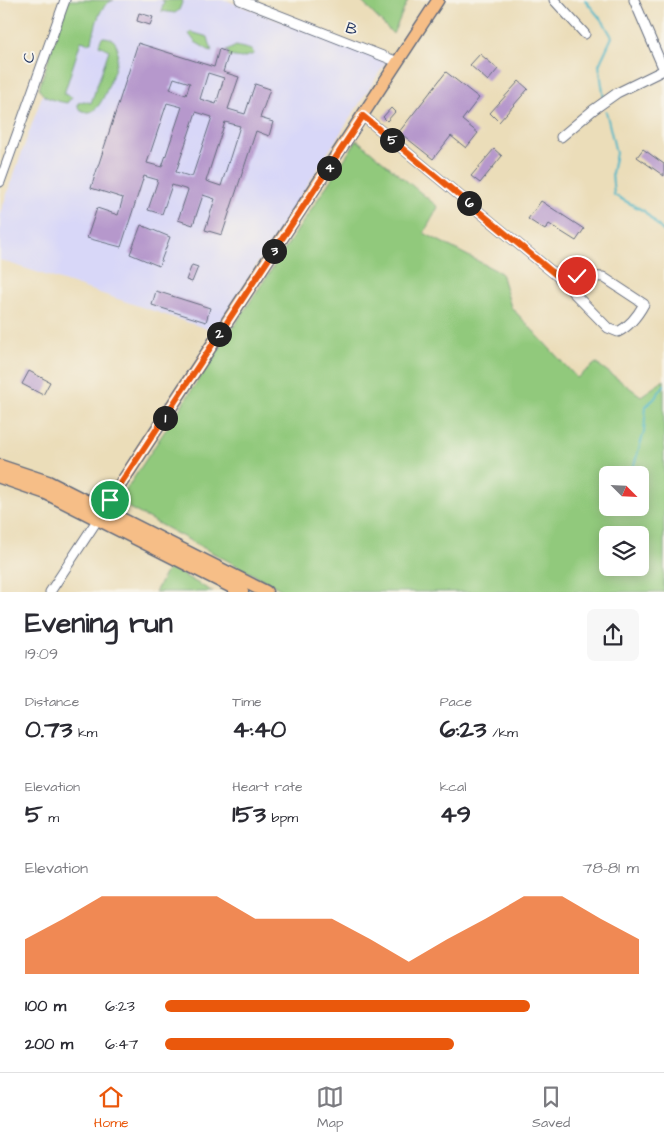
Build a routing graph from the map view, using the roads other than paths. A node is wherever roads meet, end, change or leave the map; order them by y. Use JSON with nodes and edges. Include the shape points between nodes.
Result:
{"nodes":[{"id":1,"x":65,"y":0,"type":"edge"},
{"id":2,"x":240,"y":0,"type":"edge"},
{"id":3,"x":438,"y":0,"type":"edge"},
{"id":4,"x":554,"y":0,"type":"edge"},
{"id":5,"x":634,"y":0,"type":"edge"},
{"id":6,"x":585,"y":34,"type":"dead end"},
{"id":7,"x":398,"y":62,"type":"junction"},
{"id":8,"x":664,"y":70,"type":"edge"},
{"id":9,"x":363,"y":116,"type":"junction"},
{"id":10,"x":561,"y":137,"type":"dead end"},
{"id":11,"x":0,"y":182,"type":"edge"},
{"id":12,"x":556,"y":275,"type":"junction"},
{"id":13,"x":0,"y":466,"type":"edge"},
{"id":14,"x":0,"y":477,"type":"edge"},
{"id":15,"x":101,"y":514,"type":"junction"},
{"id":16,"x":50,"y":592,"type":"edge"},
{"id":17,"x":242,"y":592,"type":"edge"},
{"id":18,"x":266,"y":592,"type":"edge"}],
"edges":[{"from":1,"to":11,"type":"street","name":"C"},
{"from":2,"to":7,"type":"street","name":"B"},
{"from":3,"to":7,"type":"main road"},
{"from":4,"to":6,"type":"street"},
{"from":5,"to":8,"type":"street"},
{"from":7,"to":9,"type":"main road"},
{"from":8,"to":10,"type":"street","via":[[617,93]]},
{"from":9,"to":12,"type":"street"},
{"from":9,"to":15,"type":"main road"},
{"from":12,"to":12,"type":"street","via":[[613,331],[625,329],[644,304],[603,277]]},
{"from":13,"to":15,"type":"highway","via":[[48,482]]},
{"from":14,"to":15,"type":"highway"},
{"from":15,"to":16,"type":"street"},
{"from":15,"to":17,"type":"highway"},
{"from":15,"to":18,"type":"highway"}]}
